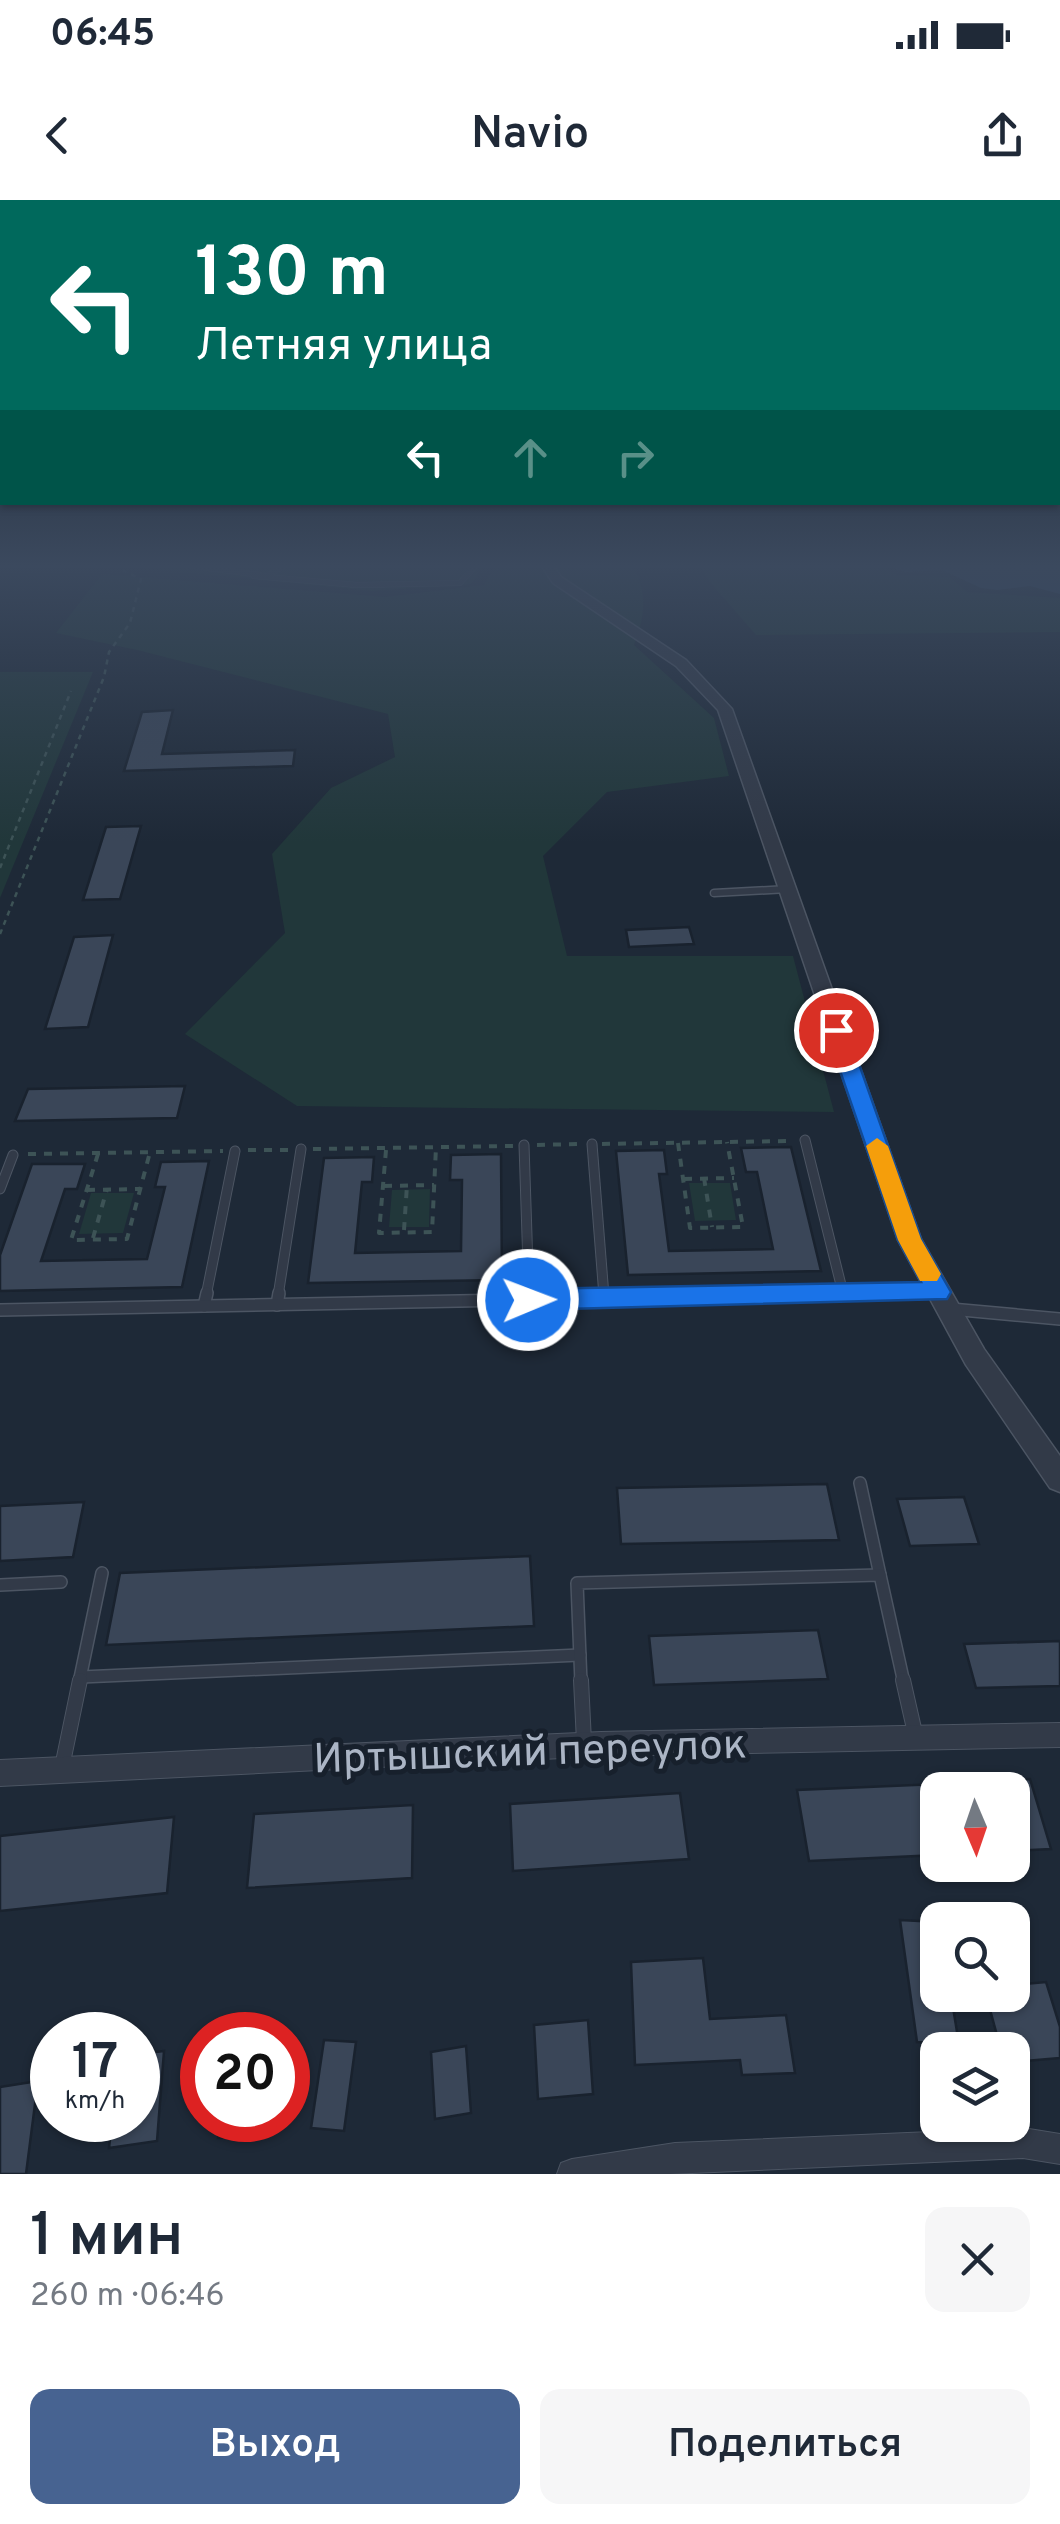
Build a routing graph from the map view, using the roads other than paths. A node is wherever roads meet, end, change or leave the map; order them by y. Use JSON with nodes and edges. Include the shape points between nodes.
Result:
{"nodes":[{"id":1,"x":671,"y":657,"type":"edge"},
{"id":2,"x":788,"y":889,"type":"junction"},
{"id":3,"x":714,"y":892,"type":"dead end"},
{"id":4,"x":805,"y":1140,"type":"road end"},
{"id":5,"x":592,"y":1144,"type":"road end"},
{"id":6,"x":524,"y":1145,"type":"road end"},
{"id":7,"x":301,"y":1149,"type":"road end"},
{"id":8,"x":235,"y":1150,"type":"road end"},
{"id":9,"x":13,"y":1154,"type":"road end"},
{"id":10,"x":0,"y":1189,"type":"edge"},
{"id":11,"x":843,"y":1294,"type":"junction"},
{"id":12,"x":604,"y":1298,"type":"junction"},
{"id":13,"x":528,"y":1300,"type":"junction"},
{"id":14,"x":943,"y":1300,"type":"junction"},
{"id":15,"x":278,"y":1305,"type":"junction"},
{"id":16,"x":204,"y":1306,"type":"junction"},
{"id":17,"x":0,"y":1310,"type":"edge"},
{"id":18,"x":1060,"y":1319,"type":"edge"},
{"id":19,"x":1060,"y":1479,"type":"edge"},
{"id":20,"x":860,"y":1483,"type":"dead end"},
{"id":21,"x":102,"y":1573,"type":"dead end"},
{"id":22,"x":880,"y":1576,"type":"junction"},
{"id":23,"x":61,"y":1582,"type":"dead end"},
{"id":24,"x":0,"y":1586,"type":"edge"},
{"id":25,"x":580,"y":1655,"type":"junction"},
{"id":26,"x":80,"y":1677,"type":"junction"},
{"id":27,"x":1060,"y":1736,"type":"edge"},
{"id":28,"x":916,"y":1738,"type":"junction"},
{"id":29,"x":584,"y":1745,"type":"junction"},
{"id":30,"x":62,"y":1770,"type":"junction"},
{"id":31,"x":0,"y":1773,"type":"edge"},
{"id":32,"x":1060,"y":2149,"type":"edge"},
{"id":33,"x":572,"y":2174,"type":"edge"}],
"edges":[{"from":1,"to":2,"type":"street","via":[[726,710]]},
{"from":2,"to":3,"type":"lane"},
{"from":2,"to":14,"type":"street","via":[[910,1240]]},
{"from":4,"to":11,"type":"lane"},
{"from":5,"to":12,"type":"lane"},
{"from":6,"to":13,"type":"lane"},
{"from":7,"to":15,"type":"lane"},
{"from":8,"to":16,"type":"lane"},
{"from":9,"to":10,"type":"lane"},
{"from":11,"to":12,"type":"lane"},
{"from":11,"to":14,"type":"lane"},
{"from":12,"to":13,"type":"lane"},
{"from":13,"to":15,"type":"lane"},
{"from":14,"to":18,"type":"lane"},
{"from":14,"to":19,"type":"street"},
{"from":15,"to":16,"type":"lane"},
{"from":16,"to":17,"type":"lane"},
{"from":20,"to":22,"type":"lane"},
{"from":21,"to":26,"type":"lane"},
{"from":22,"to":25,"type":"lane","via":[[577,1583]]},
{"from":22,"to":28,"type":"lane"},
{"from":23,"to":24,"type":"lane"},
{"from":25,"to":26,"type":"lane"},
{"from":25,"to":29,"type":"lane"},
{"from":26,"to":30,"type":"lane"},
{"from":27,"to":28,"type":"street","name":"Иртышский переулок"},
{"from":28,"to":29,"type":"street","name":"Иртышский переулок"},
{"from":29,"to":30,"type":"street","name":"Иртышский переулок"},
{"from":30,"to":31,"type":"street","name":"Иртышский переулок"},
{"from":32,"to":33,"type":"street","via":[[1023,2143],[675,2158]]}]}
